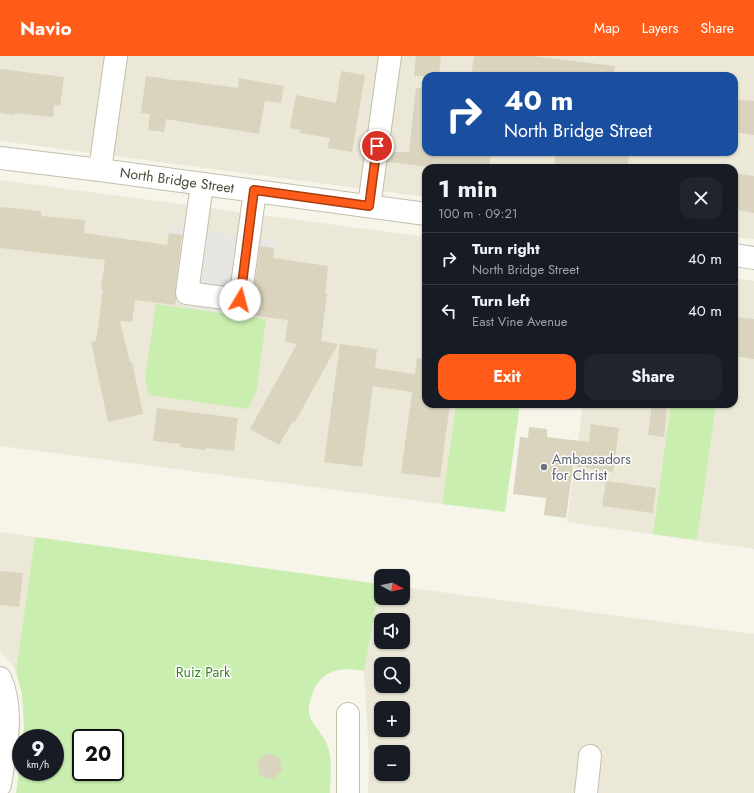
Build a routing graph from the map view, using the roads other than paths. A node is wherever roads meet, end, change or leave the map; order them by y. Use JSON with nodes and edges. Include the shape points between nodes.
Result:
{"nodes":[{"id":1,"x":116,"y":56,"type":"edge"},
{"id":2,"x":390,"y":56,"type":"edge"},
{"id":3,"x":0,"y":158,"type":"edge"},
{"id":4,"x":100,"y":170,"type":"junction"},
{"id":5,"x":202,"y":184,"type":"junction"},
{"id":6,"x":254,"y":190,"type":"junction"},
{"id":7,"x":369,"y":206,"type":"junction"},
{"id":8,"x":422,"y":213,"type":"edge"},
{"id":9,"x":738,"y":256,"type":"edge"},
{"id":10,"x":754,"y":258,"type":"edge"},
{"id":11,"x":0,"y":678,"type":"edge"},
{"id":12,"x":348,"y":714,"type":"dead end"},
{"id":13,"x":590,"y":756,"type":"dead end"},
{"id":14,"x":0,"y":785,"type":"edge"},
{"id":15,"x":348,"y":793,"type":"edge"},
{"id":16,"x":586,"y":793,"type":"edge"}],
"edges":[{"from":1,"to":4,"type":"street"},
{"from":2,"to":7,"type":"street"},
{"from":3,"to":4,"type":"street","name":"North Bridge Street"},
{"from":4,"to":5,"type":"street","name":"North Bridge Street"},
{"from":5,"to":6,"type":"street","name":"North Bridge Street"},
{"from":5,"to":6,"type":"street","via":[[187,293],[240,300]]},
{"from":6,"to":7,"type":"street","name":"North Bridge Street"},
{"from":7,"to":8,"type":"street","name":"North Bridge Street"},
{"from":9,"to":10,"type":"street"},
{"from":11,"to":14,"type":"street","via":[[5,688],[8,715]]},
{"from":12,"to":15,"type":"street"},
{"from":13,"to":16,"type":"street"}]}
